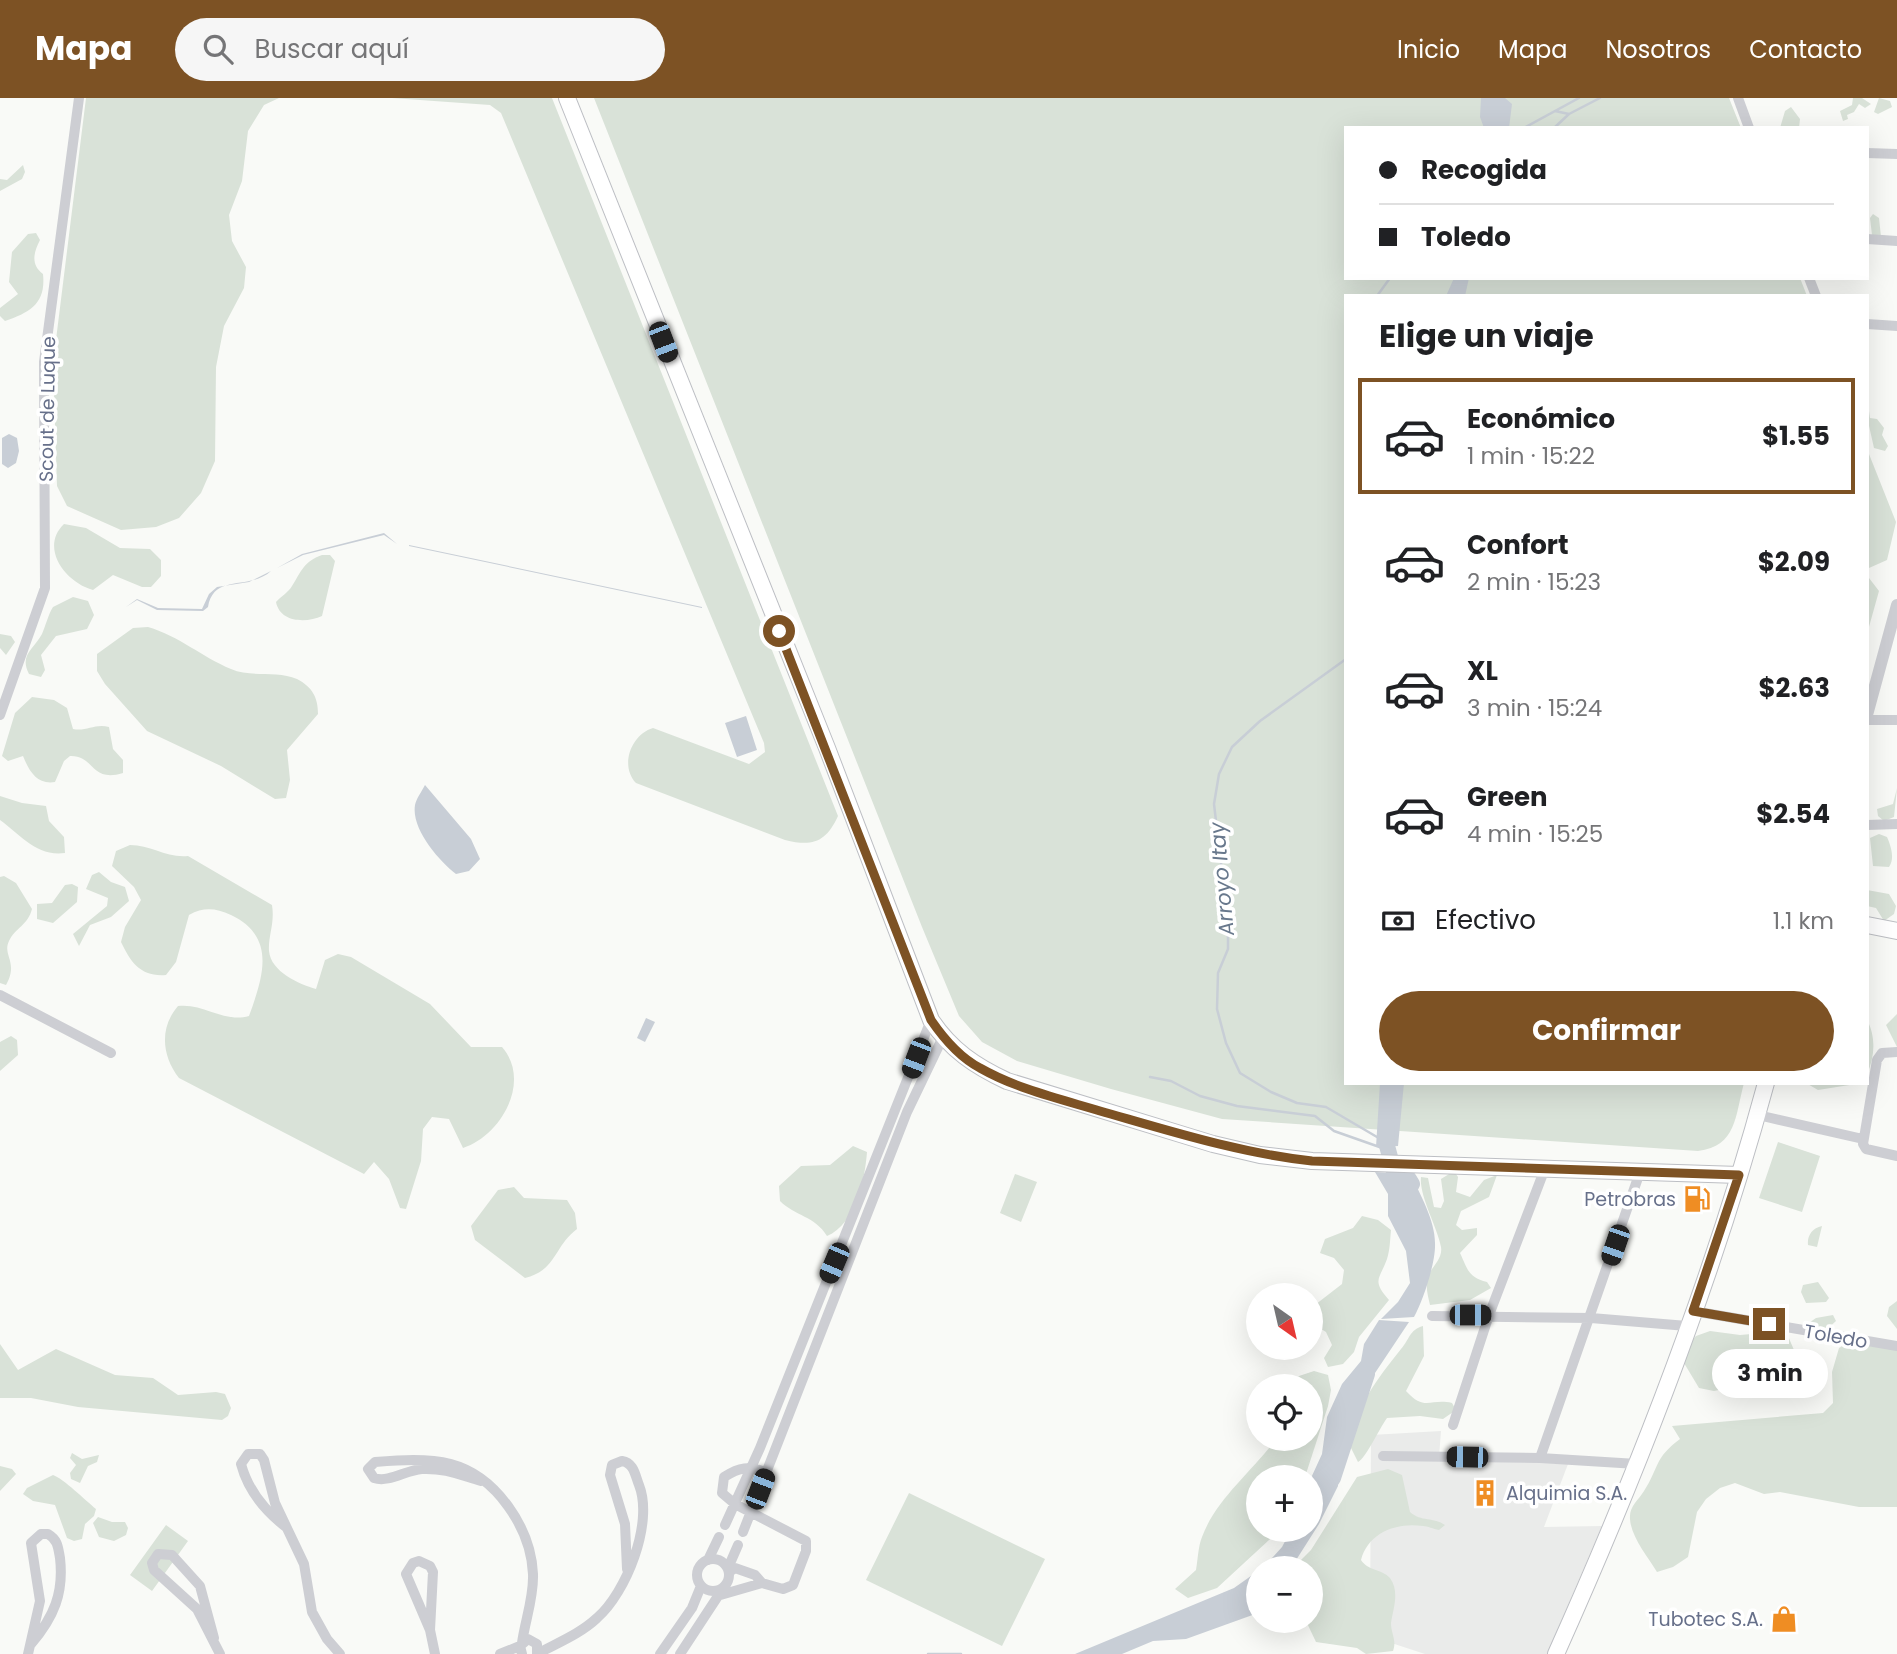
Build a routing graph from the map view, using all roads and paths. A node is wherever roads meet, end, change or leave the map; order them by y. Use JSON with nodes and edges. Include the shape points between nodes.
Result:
{"nodes":[{"id":1,"x":79,"y":98,"type":"edge"},
{"id":2,"x":567,"y":98,"type":"edge"},
{"id":3,"x":1738,"y":98,"type":"edge"},
{"id":4,"x":1748,"y":126,"type":"edge"},
{"id":5,"x":1869,"y":153,"type":"edge"},
{"id":6,"x":1897,"y":154,"type":"edge"},
{"id":7,"x":1869,"y":239,"type":"edge"},
{"id":8,"x":1897,"y":241,"type":"edge"},
{"id":9,"x":1869,"y":324,"type":"edge"},
{"id":10,"x":1897,"y":326,"type":"edge"},
{"id":11,"x":1896,"y":614,"type":"edge"},
{"id":12,"x":1869,"y":708,"type":"edge"},
{"id":13,"x":0,"y":715,"type":"edge"},
{"id":14,"x":1869,"y":720,"type":"edge"},
{"id":15,"x":1897,"y":720,"type":"edge"},
{"id":16,"x":1897,"y":824,"type":"edge"},
{"id":17,"x":1869,"y":825,"type":"edge"},
{"id":18,"x":1869,"y":925,"type":"edge"},
{"id":19,"x":1897,"y":931,"type":"edge"},
{"id":20,"x":0,"y":995,"type":"edge"},
{"id":21,"x":931,"y":1020,"type":"junction"},
{"id":22,"x":943,"y":1037,"type":"junction"},
{"id":23,"x":1897,"y":1052,"type":"edge"},
{"id":24,"x":111,"y":1054,"type":"dead end"},
{"id":25,"x":1766,"y":1085,"type":"edge"},
{"id":26,"x":1758,"y":1115,"type":"junction"},
{"id":27,"x":1863,"y":1139,"type":"junction"},
{"id":28,"x":1897,"y":1156,"type":"edge"},
{"id":29,"x":1544,"y":1171,"type":"junction"},
{"id":30,"x":1640,"y":1172,"type":"junction"},
{"id":31,"x":1739,"y":1175,"type":"junction"},
{"id":32,"x":1489,"y":1315,"type":"junction"},
{"id":33,"x":1432,"y":1316,"type":"dead end"},
{"id":34,"x":1591,"y":1318,"type":"junction"},
{"id":35,"x":1690,"y":1319,"type":"junction"},
{"id":36,"x":811,"y":1321,"type":"junction"},
{"id":37,"x":822,"y":1325,"type":"junction"},
{"id":38,"x":1897,"y":1346,"type":"edge"},
{"id":39,"x":1453,"y":1424,"type":"dead end"},
{"id":40,"x":1383,"y":1456,"type":"dead end"},
{"id":41,"x":1540,"y":1458,"type":"junction"},
{"id":42,"x":1637,"y":1464,"type":"junction"},
{"id":43,"x":752,"y":1467,"type":"junction"},
{"id":44,"x":766,"y":1472,"type":"junction"},
{"id":45,"x":481,"y":1481,"type":"junction"},
{"id":46,"x":735,"y":1504,"type":"junction"},
{"id":47,"x":751,"y":1511,"type":"junction"},
{"id":48,"x":725,"y":1525,"type":"dead end"},
{"id":49,"x":286,"y":1527,"type":"junction"},
{"id":50,"x":743,"y":1532,"type":"dead end"},
{"id":51,"x":719,"y":1537,"type":"dead end"},
{"id":52,"x":738,"y":1545,"type":"dead end"},
{"id":53,"x":708,"y":1560,"type":"junction"},
{"id":54,"x":627,"y":1569,"type":"junction"},
{"id":55,"x":729,"y":1570,"type":"junction"},
{"id":56,"x":762,"y":1583,"type":"junction"},
{"id":57,"x":701,"y":1586,"type":"junction"},
{"id":58,"x":720,"y":1592,"type":"junction"},
{"id":59,"x":430,"y":1630,"type":"junction"},
{"id":60,"x":214,"y":1638,"type":"junction"},
{"id":61,"x":563,"y":1639,"type":"junction"},
{"id":62,"x":526,"y":1645,"type":"edge"},
{"id":63,"x":30,"y":1649,"type":"edge"},
{"id":64,"x":220,"y":1654,"type":"edge"},
{"id":65,"x":340,"y":1654,"type":"edge"},
{"id":66,"x":435,"y":1654,"type":"edge"},
{"id":67,"x":500,"y":1654,"type":"edge"},
{"id":68,"x":537,"y":1654,"type":"edge"},
{"id":69,"x":660,"y":1654,"type":"edge"},
{"id":70,"x":680,"y":1654,"type":"edge"},
{"id":71,"x":1556,"y":1654,"type":"edge"}],
"edges":[{"from":1,"to":13,"type":"street","name":"Scout de Luque","via":[[44,362],[46,588]]},
{"from":2,"to":21,"type":"main road"},
{"from":3,"to":4,"type":"street"},
{"from":5,"to":6,"type":"street"},
{"from":7,"to":8,"type":"street"},
{"from":9,"to":10,"type":"street"},
{"from":11,"to":12,"type":"street"},
{"from":14,"to":15,"type":"street"},
{"from":16,"to":17,"type":"street"},
{"from":18,"to":19,"type":"main road"},
{"from":20,"to":24,"type":"street"},
{"from":21,"to":22,"type":"main road"},
{"from":21,"to":36,"type":"street"},
{"from":22,"to":29,"type":"main road","via":[[977,1067],[1007,1081],[1260,1155]]},
{"from":22,"to":37,"type":"street","via":[[907,1112]]},
{"from":23,"to":27,"type":"street","via":[[1882,1053],[1877,1060]]},
{"from":25,"to":26,"type":"main road"},
{"from":26,"to":27,"type":"street"},
{"from":26,"to":31,"type":"main road"},
{"from":27,"to":28,"type":"street","via":[[1866,1149]]},
{"from":29,"to":30,"type":"main road"},
{"from":29,"to":32,"type":"street"},
{"from":30,"to":31,"type":"main road"},
{"from":30,"to":34,"type":"street"},
{"from":31,"to":35,"type":"main road"},
{"from":32,"to":33,"type":"street","name":"Toledo"},
{"from":32,"to":34,"type":"street","name":"Toledo"},
{"from":32,"to":39,"type":"street"},
{"from":34,"to":35,"type":"street","name":"Toledo"},
{"from":34,"to":41,"type":"street"},
{"from":35,"to":38,"type":"street","name":"Toledo"},
{"from":35,"to":42,"type":"main road"},
{"from":36,"to":37,"type":"street"},
{"from":36,"to":43,"type":"street"},
{"from":37,"to":44,"type":"street"},
{"from":40,"to":41,"type":"street"},
{"from":41,"to":42,"type":"street"},
{"from":42,"to":71,"type":"main road"},
{"from":43,"to":44,"type":"street"},
{"from":43,"to":46,"type":"street"},
{"from":43,"to":46,"type":"street","via":[[744,1466],[724,1477],[722,1493]]},
{"from":44,"to":47,"type":"street"},
{"from":45,"to":45,"type":"street","via":[[465,1469],[427,1460],[375,1462],[369,1469],[374,1478],[383,1480],[418,1469],[440,1469]]},
{"from":45,"to":62,"type":"street","via":[[514,1515],[531,1554]]},
{"from":46,"to":47,"type":"street"},
{"from":46,"to":48,"type":"street"},
{"from":47,"to":50,"type":"street"},
{"from":47,"to":56,"type":"street","via":[[807,1545],[793,1585],[783,1589]]},
{"from":49,"to":49,"type":"street","via":[[269,1487],[264,1460],[260,1454],[248,1454],[241,1464],[244,1475],[257,1498]]},
{"from":49,"to":65,"type":"street","via":[[302,1557],[312,1612]]},
{"from":51,"to":53,"type":"street"},
{"from":52,"to":55,"type":"street"},
{"from":53,"to":55,"type":"street","via":[[722,1561]]},
{"from":53,"to":57,"type":"street","via":[[697,1573]]},
{"from":54,"to":54,"type":"street","via":[[637,1549],[646,1507],[634,1470],[622,1461],[612,1465],[610,1475],[625,1524]]},
{"from":54,"to":61,"type":"street","via":[[606,1610]]},
{"from":55,"to":56,"type":"street","via":[[735,1568]]},
{"from":55,"to":58,"type":"street"},
{"from":56,"to":58,"type":"street"},
{"from":57,"to":58,"type":"street"},
{"from":57,"to":69,"type":"street","via":[[692,1608]]},
{"from":58,"to":70,"type":"street"},
{"from":59,"to":59,"type":"street","via":[[433,1572],[419,1561],[406,1574]]},
{"from":59,"to":66,"type":"street"},
{"from":60,"to":60,"type":"street","via":[[200,1586],[172,1555],[158,1554],[152,1563],[154,1570],[189,1598]]},
{"from":60,"to":64,"type":"street"},
{"from":61,"to":62,"type":"street"},
{"from":61,"to":68,"type":"street"},
{"from":62,"to":67,"type":"street"},
{"from":62,"to":68,"type":"street"},
{"from":63,"to":63,"type":"street","via":[[55,1610],[62,1583],[58,1545],[48,1534],[34,1538],[30,1549],[40,1601]]}]}
